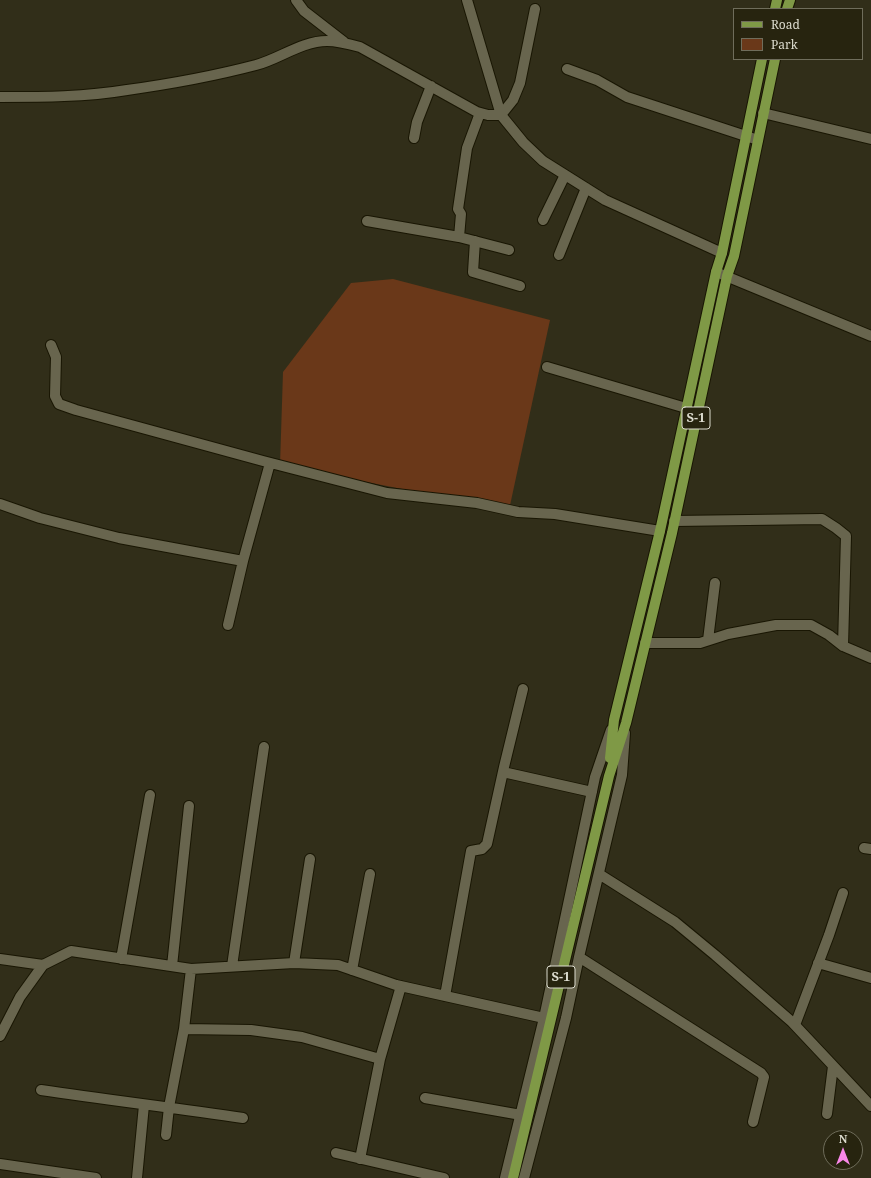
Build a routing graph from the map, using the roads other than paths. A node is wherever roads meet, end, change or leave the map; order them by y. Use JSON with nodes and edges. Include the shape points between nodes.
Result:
{"nodes":[{"id":1,"x":296,"y":0,"type":"edge"},
{"id":2,"x":468,"y":0,"type":"edge"},
{"id":3,"x":535,"y":9,"type":"dead end"},
{"id":4,"x":344,"y":42,"type":"junction"},
{"id":5,"x":762,"y":60,"type":"edge"},
{"id":6,"x":775,"y":60,"type":"edge"},
{"id":7,"x":567,"y":69,"type":"dead end"},
{"id":8,"x":431,"y":86,"type":"junction"},
{"id":9,"x":0,"y":97,"type":"edge"},
{"id":10,"x":480,"y":113,"type":"junction"},
{"id":11,"x":763,"y":113,"type":"junction"},
{"id":12,"x":502,"y":115,"type":"junction"},
{"id":13,"x":746,"y":136,"type":"junction"},
{"id":14,"x":414,"y":138,"type":"dead end"},
{"id":15,"x":758,"y":140,"type":"junction"},
{"id":16,"x":871,"y":140,"type":"edge"},
{"id":17,"x":565,"y":175,"type":"junction"},
{"id":18,"x":586,"y":188,"type":"junction"},
{"id":19,"x":543,"y":220,"type":"dead end"},
{"id":20,"x":367,"y":221,"type":"dead end"},
{"id":21,"x":459,"y":236,"type":"junction"},
{"id":22,"x":475,"y":241,"type":"junction"},
{"id":23,"x":509,"y":250,"type":"dead end"},
{"id":24,"x":722,"y":253,"type":"junction"},
{"id":25,"x":559,"y":255,"type":"dead end"},
{"id":26,"x":716,"y":272,"type":"junction"},
{"id":27,"x":727,"y":276,"type":"junction"},
{"id":28,"x":520,"y":286,"type":"dead end"},
{"id":29,"x":871,"y":336,"type":"edge"},
{"id":30,"x":51,"y":345,"type":"dead end"},
{"id":31,"x":547,"y":367,"type":"dead end"},
{"id":32,"x":686,"y":408,"type":"junction"},
{"id":33,"x":270,"y":463,"type":"junction"},
{"id":34,"x":0,"y":504,"type":"edge"},
{"id":35,"x":674,"y":521,"type":"junction"},
{"id":36,"x":660,"y":531,"type":"junction"},
{"id":37,"x":244,"y":561,"type":"junction"},
{"id":38,"x":715,"y":583,"type":"dead end"},
{"id":39,"x":228,"y":625,"type":"dead end"},
{"id":40,"x":708,"y":640,"type":"junction"},
{"id":41,"x":645,"y":643,"type":"junction"},
{"id":42,"x":843,"y":646,"type":"junction"},
{"id":43,"x":871,"y":658,"type":"edge"},
{"id":44,"x":523,"y":689,"type":"dead end"},
{"id":45,"x":614,"y":720,"type":"junction"},
{"id":46,"x":626,"y":723,"type":"junction"},
{"id":47,"x":264,"y":747,"type":"dead end"},
{"id":48,"x":503,"y":772,"type":"junction"},
{"id":49,"x":609,"y":776,"type":"junction"},
{"id":50,"x":592,"y":792,"type":"junction"},
{"id":51,"x":150,"y":795,"type":"dead end"},
{"id":52,"x":190,"y":806,"type":"dead end"},
{"id":53,"x":310,"y":859,"type":"dead end"},
{"id":54,"x":370,"y":874,"type":"dead end"},
{"id":55,"x":599,"y":874,"type":"junction"},
{"id":56,"x":842,"y":893,"type":"dead end"},
{"id":57,"x":579,"y":957,"type":"junction"},
{"id":58,"x":0,"y":959,"type":"edge"},
{"id":59,"x":121,"y":959,"type":"junction"},
{"id":60,"x":294,"y":962,"type":"junction"},
{"id":61,"x":818,"y":963,"type":"junction"},
{"id":62,"x":43,"y":965,"type":"junction"},
{"id":63,"x":172,"y":966,"type":"junction"},
{"id":64,"x":232,"y":966,"type":"junction"},
{"id":65,"x":191,"y":969,"type":"junction"},
{"id":66,"x":352,"y":970,"type":"junction"},
{"id":67,"x":871,"y":978,"type":"edge"},
{"id":68,"x":401,"y":986,"type":"junction"},
{"id":69,"x":444,"y":996,"type":"junction"},
{"id":70,"x":544,"y":1018,"type":"junction"},
{"id":71,"x":795,"y":1025,"type":"junction"},
{"id":72,"x":184,"y":1029,"type":"junction"},
{"id":73,"x":0,"y":1036,"type":"edge"},
{"id":74,"x":380,"y":1059,"type":"junction"},
{"id":75,"x":833,"y":1066,"type":"junction"},
{"id":76,"x":41,"y":1090,"type":"dead end"},
{"id":77,"x":425,"y":1098,"type":"dead end"},
{"id":78,"x":144,"y":1105,"type":"junction"},
{"id":79,"x":871,"y":1106,"type":"edge"},
{"id":80,"x":169,"y":1107,"type":"junction"},
{"id":81,"x":827,"y":1114,"type":"dead end"},
{"id":82,"x":521,"y":1115,"type":"junction"},
{"id":83,"x":243,"y":1118,"type":"dead end"},
{"id":84,"x":753,"y":1122,"type":"dead end"},
{"id":85,"x":166,"y":1135,"type":"dead end"},
{"id":86,"x":336,"y":1153,"type":"dead end"},
{"id":87,"x":360,"y":1159,"type":"junction"},
{"id":88,"x":0,"y":1164,"type":"edge"},
{"id":89,"x":96,"y":1178,"type":"edge"},
{"id":90,"x":137,"y":1178,"type":"edge"},
{"id":91,"x":444,"y":1178,"type":"edge"},
{"id":92,"x":505,"y":1178,"type":"edge"},
{"id":93,"x":513,"y":1178,"type":"edge"},
{"id":94,"x":524,"y":1178,"type":"edge"}],
"edges":[{"from":1,"to":4,"type":"street","via":[[304,11]]},
{"from":2,"to":12,"type":"street"},
{"from":3,"to":12,"type":"street","via":[[520,83],[513,100]]},
{"from":4,"to":8,"type":"street","via":[[360,47]]},
{"from":4,"to":9,"type":"street","via":[[326,40],[264,63],[127,91],[78,96]]},
{"from":5,"to":13,"type":"main road","number":"S-1"},
{"from":6,"to":11,"type":"main road","number":"S-1"},
{"from":7,"to":13,"type":"street","via":[[596,80],[627,97]]},
{"from":8,"to":10,"type":"street"},
{"from":8,"to":14,"type":"street","via":[[417,122]]},
{"from":10,"to":12,"type":"street"},
{"from":10,"to":21,"type":"street","via":[[467,148],[458,209],[461,214]]},
{"from":11,"to":15,"type":"main road","number":"S-1"},
{"from":11,"to":16,"type":"street"},
{"from":12,"to":17,"type":"street","via":[[522,142],[543,161]]},
{"from":13,"to":15,"type":"street"},
{"from":13,"to":24,"type":"main road","number":"S-1"},
{"from":15,"to":27,"type":"main road","number":"S-1","via":[[734,256]]},
{"from":17,"to":18,"type":"street"},
{"from":17,"to":19,"type":"street"},
{"from":18,"to":24,"type":"street","via":[[605,200]]},
{"from":18,"to":25,"type":"street"},
{"from":20,"to":21,"type":"street"},
{"from":21,"to":22,"type":"street"},
{"from":22,"to":23,"type":"street"},
{"from":22,"to":28,"type":"street","via":[[473,272]]},
{"from":24,"to":26,"type":"main road","number":"S-1"},
{"from":26,"to":27,"type":"street"},
{"from":26,"to":32,"type":"main road","number":"S-1"},
{"from":27,"to":29,"type":"street"},
{"from":27,"to":35,"type":"main road","number":"S-1"},
{"from":30,"to":33,"type":"street","via":[[56,357],[55,396],[58,404]]},
{"from":31,"to":32,"type":"street"},
{"from":32,"to":36,"type":"main road","number":"S-1"},
{"from":33,"to":36,"type":"street","via":[[387,492]]},
{"from":33,"to":37,"type":"street"},
{"from":34,"to":37,"type":"street","via":[[40,518],[119,538]]},
{"from":35,"to":41,"type":"main road","number":"S-1"},
{"from":35,"to":42,"type":"street","via":[[822,519],[836,528],[846,536]]},
{"from":36,"to":45,"type":"main road","number":"S-1"},
{"from":37,"to":39,"type":"street"},
{"from":38,"to":40,"type":"street"},
{"from":40,"to":41,"type":"street","via":[[700,643]]},
{"from":40,"to":42,"type":"street","via":[[776,625],[811,625],[829,634]]},
{"from":41,"to":46,"type":"main road","number":"S-1"},
{"from":42,"to":43,"type":"street"},
{"from":44,"to":48,"type":"street"},
{"from":45,"to":49,"type":"main road","number":"S-1"},
{"from":45,"to":50,"type":"street"},
{"from":46,"to":49,"type":"main road","number":"S-1"},
{"from":46,"to":55,"type":"street","via":[[622,775]]},
{"from":47,"to":64,"type":"street"},
{"from":48,"to":50,"type":"street"},
{"from":48,"to":69,"type":"street","via":[[487,844],[482,849],[471,851]]},
{"from":49,"to":93,"type":"main road","number":"S-1"},
{"from":50,"to":70,"type":"street"},
{"from":51,"to":59,"type":"street"},
{"from":52,"to":63,"type":"street"},
{"from":53,"to":60,"type":"street"},
{"from":54,"to":66,"type":"street"},
{"from":55,"to":57,"type":"street"},
{"from":55,"to":71,"type":"street","via":[[675,922]]},
{"from":56,"to":61,"type":"street"},
{"from":57,"to":84,"type":"street","via":[[761,1073],[764,1077]]},
{"from":57,"to":94,"type":"street","via":[[566,1018]]},
{"from":58,"to":62,"type":"street"},
{"from":59,"to":62,"type":"street","via":[[71,951]]},
{"from":59,"to":63,"type":"street"},
{"from":60,"to":64,"type":"street"},
{"from":60,"to":66,"type":"street","via":[[338,965]]},
{"from":61,"to":67,"type":"street"},
{"from":61,"to":71,"type":"street"},
{"from":62,"to":73,"type":"street","via":[[20,997]]},
{"from":63,"to":65,"type":"street"},
{"from":64,"to":65,"type":"street"},
{"from":65,"to":72,"type":"street"},
{"from":66,"to":68,"type":"street"},
{"from":68,"to":69,"type":"street"},
{"from":68,"to":74,"type":"street"},
{"from":69,"to":70,"type":"street"},
{"from":70,"to":82,"type":"street"},
{"from":71,"to":75,"type":"street"},
{"from":72,"to":74,"type":"street","via":[[251,1030],[302,1037]]},
{"from":72,"to":80,"type":"street"},
{"from":74,"to":87,"type":"street"},
{"from":75,"to":79,"type":"street"},
{"from":75,"to":81,"type":"street"},
{"from":76,"to":78,"type":"street"},
{"from":77,"to":82,"type":"street"},
{"from":78,"to":80,"type":"street"},
{"from":78,"to":90,"type":"street"},
{"from":80,"to":83,"type":"street"},
{"from":80,"to":85,"type":"street"},
{"from":82,"to":92,"type":"street"},
{"from":86,"to":87,"type":"street"},
{"from":87,"to":91,"type":"street"},
{"from":88,"to":89,"type":"street"}]}
